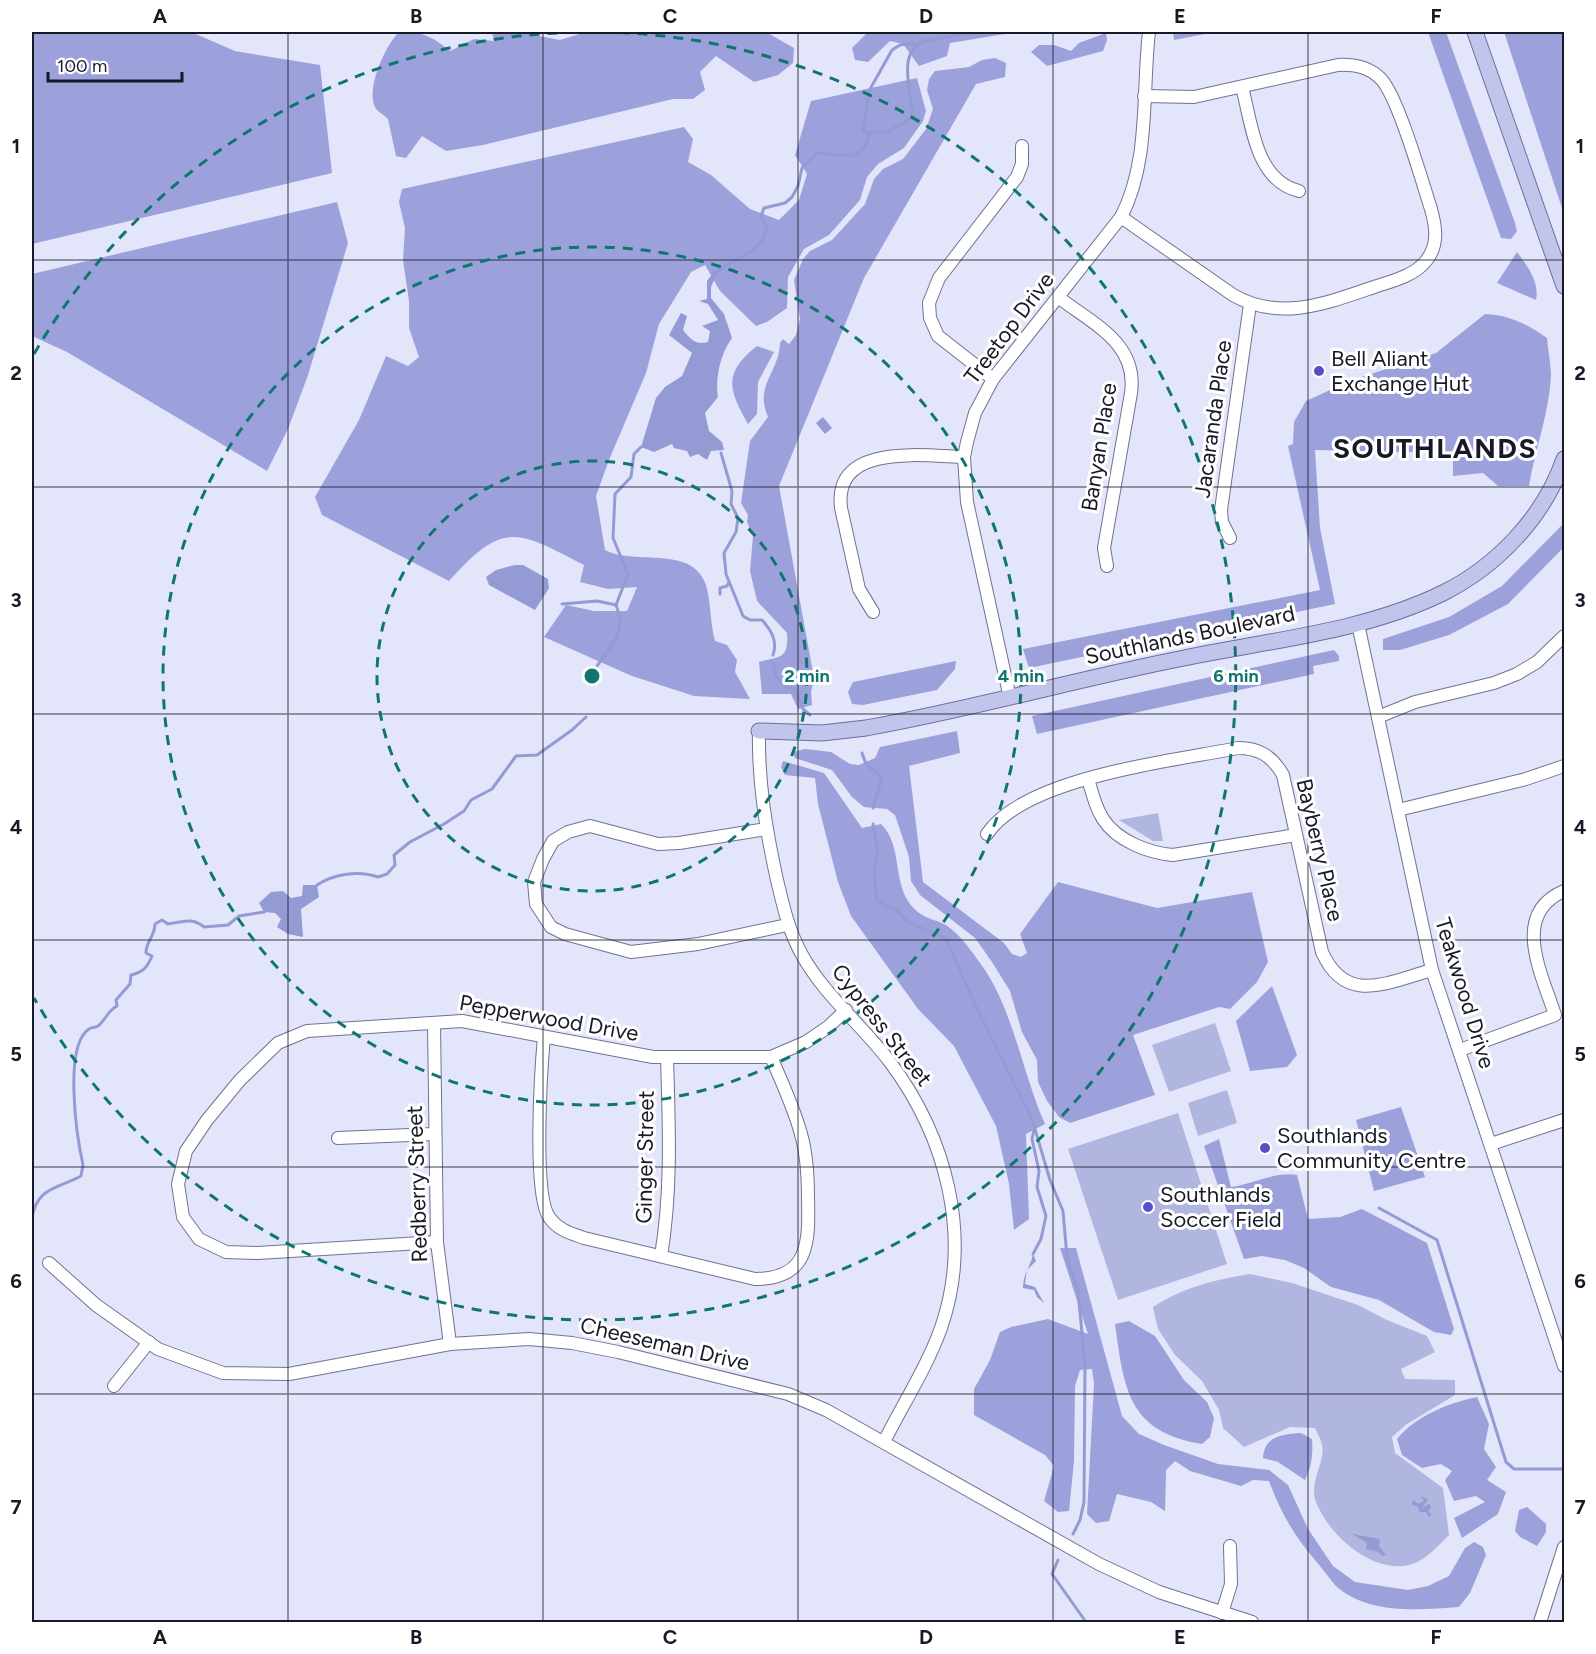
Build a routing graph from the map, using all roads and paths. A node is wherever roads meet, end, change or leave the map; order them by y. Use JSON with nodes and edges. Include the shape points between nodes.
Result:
{"nodes":[{"id":1,"x":1149,"y":32,"type":"edge"},
{"id":2,"x":1475,"y":32,"type":"edge"},
{"id":3,"x":1242,"y":87,"type":"junction"},
{"id":4,"x":1144,"y":96,"type":"junction"},
{"id":5,"x":1022,"y":146,"type":"dead end"},
{"id":6,"x":1299,"y":191,"type":"dead end"},
{"id":7,"x":1121,"y":217,"type":"junction"},
{"id":8,"x":1564,"y":286,"type":"edge"},
{"id":9,"x":1058,"y":297,"type":"junction"},
{"id":10,"x":1250,"y":304,"type":"junction"},
{"id":11,"x":993,"y":379,"type":"junction"},
{"id":12,"x":964,"y":457,"type":"junction"},
{"id":13,"x":1564,"y":459,"type":"edge"},
{"id":14,"x":1230,"y":538,"type":"dead end"},
{"id":15,"x":1107,"y":566,"type":"dead end"},
{"id":16,"x":873,"y":612,"type":"dead end"},
{"id":17,"x":1358,"y":624,"type":"junction"},
{"id":18,"x":1564,"y":636,"type":"edge"},
{"id":19,"x":1010,"y":698,"type":"junction"},
{"id":20,"x":1378,"y":717,"type":"junction"},
{"id":21,"x":759,"y":731,"type":"joint"},
{"id":22,"x":1564,"y":766,"type":"edge"},
{"id":23,"x":1088,"y":779,"type":"junction"},
{"id":24,"x":1398,"y":810,"type":"junction"},
{"id":25,"x":766,"y":829,"type":"junction"},
{"id":26,"x":987,"y":834,"type":"dead end"},
{"id":27,"x":1296,"y":834,"type":"junction"},
{"id":28,"x":1564,"y":891,"type":"edge"},
{"id":29,"x":787,"y":925,"type":"junction"},
{"id":30,"x":1432,"y":970,"type":"junction"},
{"id":31,"x":846,"y":1010,"type":"junction"},
{"id":32,"x":1560,"y":1013,"type":"edge"},
{"id":33,"x":434,"y":1023,"type":"junction"},
{"id":34,"x":544,"y":1037,"type":"junction"},
{"id":35,"x":1460,"y":1050,"type":"junction"},
{"id":36,"x":771,"y":1057,"type":"junction"},
{"id":37,"x":667,"y":1058,"type":"junction"},
{"id":38,"x":1564,"y":1120,"type":"edge"},
{"id":39,"x":435,"y":1134,"type":"junction"},
{"id":40,"x":338,"y":1138,"type":"dead end"},
{"id":41,"x":1491,"y":1144,"type":"junction"},
{"id":42,"x":437,"y":1242,"type":"junction"},
{"id":43,"x":661,"y":1256,"type":"junction"},
{"id":44,"x":49,"y":1263,"type":"dead end"},
{"id":45,"x":148,"y":1342,"type":"junction"},
{"id":46,"x":450,"y":1344,"type":"junction"},
{"id":47,"x":1564,"y":1366,"type":"edge"},
{"id":48,"x":114,"y":1386,"type":"dead end"},
{"id":49,"x":884,"y":1442,"type":"junction"},
{"id":50,"x":1230,"y":1546,"type":"dead end"},
{"id":51,"x":1564,"y":1547,"type":"edge"},
{"id":52,"x":1222,"y":1613,"type":"junction"},
{"id":53,"x":1252,"y":1623,"type":"edge"},
{"id":54,"x":1540,"y":1623,"type":"edge"}],
"edges":[{"from":1,"to":4,"type":"street","name":"Treetop Drive"},
{"from":2,"to":8,"type":"main road"},
{"from":3,"to":4,"type":"street","via":[[1182,98]]},
{"from":3,"to":6,"type":"street","via":[[1269,174]]},
{"from":3,"to":10,"type":"street","via":[[1338,65],[1359,66],[1374,73],[1385,84],[1394,103],[1436,234],[1428,259],[1415,272],[1392,281],[1308,308],[1276,309]]},
{"from":4,"to":7,"type":"street","name":"Treetop Drive","via":[[1133,187]]},
{"from":5,"to":11,"type":"street","via":[[1017,177],[939,278],[929,303],[938,336]]},
{"from":7,"to":9,"type":"street","name":"Treetop Drive"},
{"from":7,"to":10,"type":"street"},
{"from":9,"to":11,"type":"street","name":"Treetop Drive"},
{"from":9,"to":15,"type":"street","name":"Banyan Place","via":[[1119,345],[1132,368],[1104,548]]},
{"from":10,"to":14,"type":"street","name":"Jacaranda Place","via":[[1221,510]]},
{"from":11,"to":12,"type":"street","name":"Treetop Drive","via":[[975,413]]},
{"from":12,"to":16,"type":"street","via":[[876,457],[860,465],[846,480],[841,508],[859,590]]},
{"from":12,"to":19,"type":"street","name":"Treetop Drive","via":[[967,502]]},
{"from":13,"to":17,"type":"main road","name":"Southlands Boulevard","via":[[1530,522],[1489,563],[1442,593]]},
{"from":17,"to":19,"type":"main road","name":"Southlands Boulevard","via":[[1183,658]]},
{"from":17,"to":20,"type":"street","name":"Teakwood Drive"},
{"from":18,"to":20,"type":"street","via":[[1537,662],[1516,674],[1415,702]]},
{"from":19,"to":21,"type":"main road","name":"Southlands Boulevard","via":[[866,728],[822,733]]},
{"from":20,"to":24,"type":"street","name":"Teakwood Drive"},
{"from":21,"to":25,"type":"street","name":"Cypress Street"},
{"from":22,"to":24,"type":"street"},
{"from":23,"to":26,"type":"street","name":"Bayberry Place","via":[[1062,786],[1010,812],[996,820]]},
{"from":23,"to":27,"type":"street","via":[[1104,821],[1130,842],[1158,854],[1173,855]]},
{"from":23,"to":27,"type":"street","name":"Bayberry Place","via":[[1253,748],[1275,762],[1283,775]]},
{"from":24,"to":30,"type":"street","name":"Teakwood Drive"},
{"from":25,"to":29,"type":"street","name":"Cypress Street"},
{"from":25,"to":29,"type":"street","via":[[658,844],[590,826],[568,832],[554,841],[543,860],[534,882],[536,904],[551,927],[564,934],[631,952],[698,944]]},
{"from":27,"to":30,"type":"street","name":"Bayberry Place","via":[[1322,952],[1341,979],[1367,987]]},
{"from":28,"to":32,"type":"street","via":[[1548,899],[1539,910],[1533,932],[1534,947]]},
{"from":29,"to":31,"type":"street","name":"Cypress Street","via":[[811,969]]},
{"from":30,"to":35,"type":"street","name":"Teakwood Drive"},
{"from":31,"to":36,"type":"street","name":"Pepperwood Drive","via":[[806,1042]]},
{"from":31,"to":49,"type":"street","name":"Cypress Street","via":[[889,1061],[929,1124],[948,1181],[952,1215],[953,1276],[941,1328]]},
{"from":32,"to":35,"type":"street"},
{"from":33,"to":34,"type":"street","name":"Pepperwood Drive","via":[[462,1021]]},
{"from":33,"to":39,"type":"street","name":"Redberry Street"},
{"from":33,"to":42,"type":"street","name":"Pepperwood Drive","via":[[307,1031],[278,1043],[207,1120],[186,1151],[178,1185],[183,1217],[199,1239],[226,1252]]},
{"from":34,"to":37,"type":"street","name":"Pepperwood Drive"},
{"from":34,"to":43,"type":"street","via":[[540,1082],[545,1209],[560,1229]]},
{"from":35,"to":41,"type":"street","name":"Teakwood Drive"},
{"from":36,"to":37,"type":"street","name":"Pepperwood Drive"},
{"from":36,"to":43,"type":"street","via":[[795,1114],[806,1155],[809,1228],[807,1247],[799,1262],[781,1276],[755,1278]]},
{"from":37,"to":43,"type":"street","name":"Ginger Street","via":[[669,1182]]},
{"from":38,"to":41,"type":"street"},
{"from":39,"to":40,"type":"street"},
{"from":39,"to":42,"type":"street","name":"Redberry Street"},
{"from":41,"to":47,"type":"street","name":"Teakwood Drive"},
{"from":42,"to":46,"type":"street","name":"Redberry Street"},
{"from":44,"to":45,"type":"street","name":"Cheeseman Drive","via":[[96,1305]]},
{"from":45,"to":46,"type":"street","name":"Cheeseman Drive","via":[[223,1373],[289,1374]]},
{"from":45,"to":48,"type":"street"},
{"from":46,"to":49,"type":"street","name":"Cheeseman Drive","via":[[529,1340],[618,1352],[788,1394]]},
{"from":49,"to":52,"type":"street","name":"Cheeseman Drive","via":[[1099,1564],[1160,1592]]},
{"from":50,"to":52,"type":"street","via":[[1231,1584]]},
{"from":51,"to":54,"type":"street"},
{"from":52,"to":53,"type":"street","name":"Cheeseman Drive"}]}
